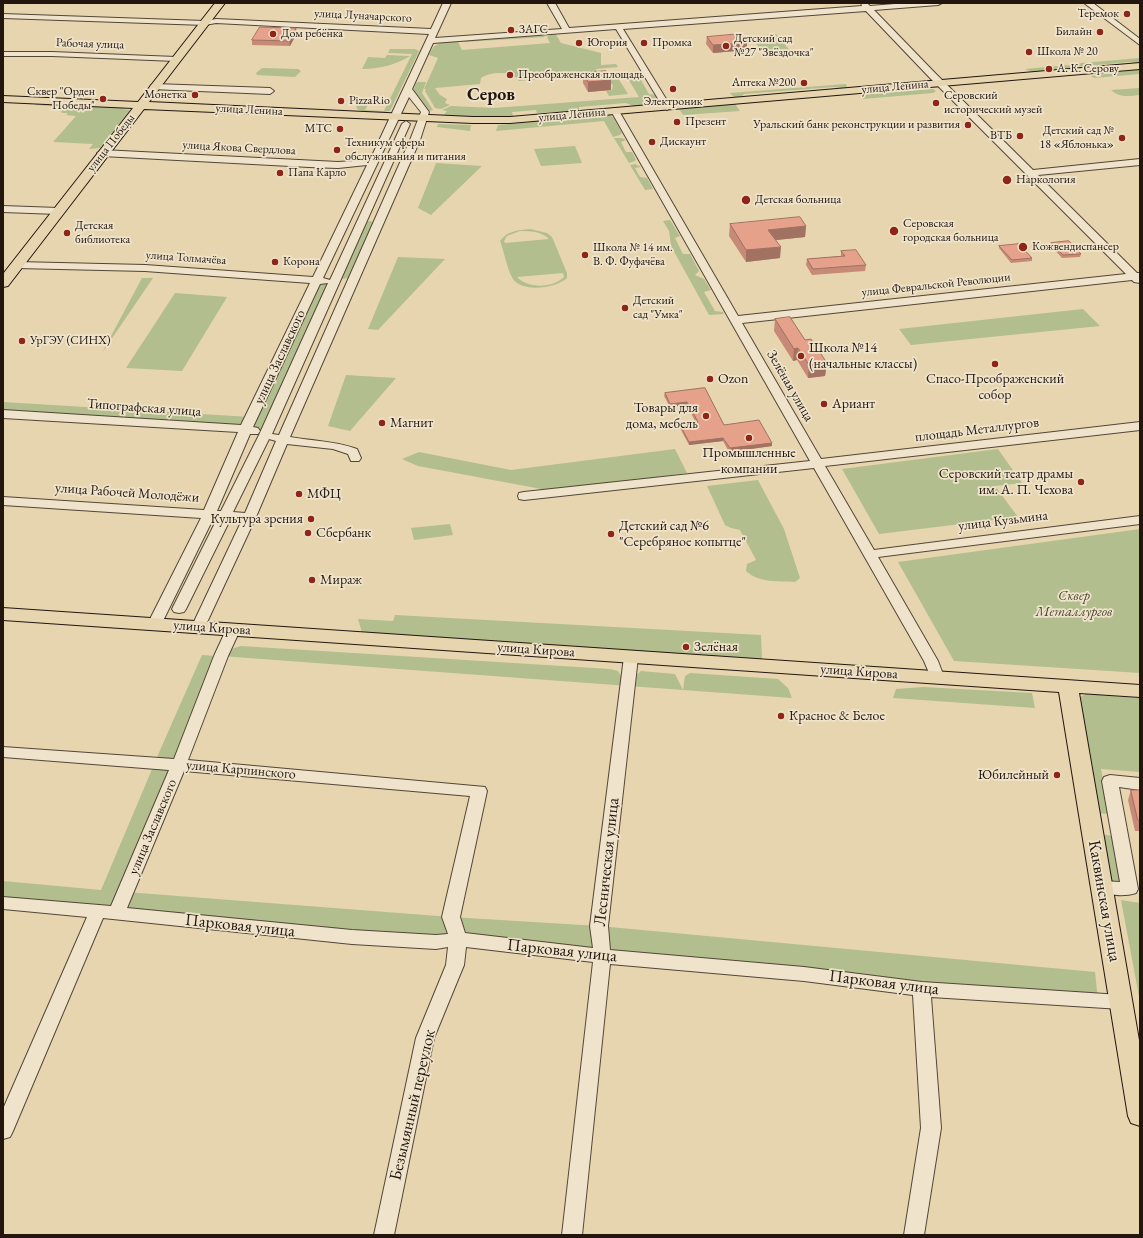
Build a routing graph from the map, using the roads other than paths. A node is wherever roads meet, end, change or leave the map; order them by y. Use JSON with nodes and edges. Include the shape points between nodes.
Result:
{"nodes":[{"id":1,"x":220,"y":3,"type":"edge"},
{"id":2,"x":447,"y":3,"type":"edge"},
{"id":3,"x":551,"y":3,"type":"edge"},
{"id":4,"x":938,"y":3,"type":"edge"},
{"id":5,"x":1088,"y":3,"type":"edge"},
{"id":6,"x":865,"y":6,"type":"edge"},
{"id":7,"x":3,"y":16,"type":"edge"},
{"id":8,"x":205,"y":22,"type":"junction"},
{"id":9,"x":618,"y":27,"type":"junction"},
{"id":10,"x":568,"y":31,"type":"junction"},
{"id":11,"x":433,"y":32,"type":"junction"},
{"id":12,"x":429,"y":41,"type":"junction"},
{"id":13,"x":1140,"y":43,"type":"edge"},
{"id":14,"x":3,"y":54,"type":"edge"},
{"id":15,"x":176,"y":59,"type":"junction"},
{"id":16,"x":1140,"y":66,"type":"edge"},
{"id":17,"x":941,"y":83,"type":"junction"},
{"id":18,"x":154,"y":87,"type":"junction"},
{"id":19,"x":408,"y":90,"type":"junction"},
{"id":20,"x":270,"y":91,"type":"dead end"},
{"id":21,"x":3,"y":99,"type":"edge"},
{"id":22,"x":141,"y":104,"type":"junction"},
{"id":23,"x":667,"y":107,"type":"junction"},
{"id":24,"x":614,"y":111,"type":"junction"},
{"id":25,"x":396,"y":116,"type":"junction"},
{"id":26,"x":423,"y":118,"type":"junction"},
{"id":27,"x":406,"y":124,"type":"dead end"},
{"id":28,"x":102,"y":153,"type":"junction"},
{"id":29,"x":374,"y":162,"type":"junction"},
{"id":30,"x":1140,"y":162,"type":"edge"},
{"id":31,"x":1031,"y":173,"type":"junction"},
{"id":32,"x":3,"y":209,"type":"edge"},
{"id":33,"x":58,"y":211,"type":"junction"},
{"id":34,"x":17,"y":264,"type":"junction"},
{"id":35,"x":1138,"y":278,"type":"edge"},
{"id":36,"x":316,"y":280,"type":"junction"},
{"id":37,"x":334,"y":282,"type":"junction"},
{"id":38,"x":353,"y":282,"type":"junction"},
{"id":39,"x":3,"y":283,"type":"edge"},
{"id":40,"x":735,"y":320,"type":"junction"},
{"id":41,"x":3,"y":414,"type":"edge"},
{"id":42,"x":1140,"y":426,"type":"edge"},
{"id":43,"x":246,"y":429,"type":"junction"},
{"id":44,"x":265,"y":434,"type":"junction"},
{"id":45,"x":282,"y":440,"type":"junction"},
{"id":46,"x":355,"y":458,"type":"dead end"},
{"id":47,"x":817,"y":464,"type":"junction"},
{"id":48,"x":524,"y":496,"type":"dead end"},
{"id":49,"x":3,"y":501,"type":"edge"},
{"id":50,"x":209,"y":514,"type":"junction"},
{"id":51,"x":224,"y":516,"type":"junction"},
{"id":52,"x":250,"y":517,"type":"junction"},
{"id":53,"x":1140,"y":520,"type":"edge"},
{"id":54,"x":870,"y":554,"type":"junction"},
{"id":55,"x":179,"y":609,"type":"dead end"},
{"id":56,"x":3,"y":614,"type":"edge"},
{"id":57,"x":154,"y":624,"type":"junction"},
{"id":58,"x":198,"y":628,"type":"junction"},
{"id":59,"x":233,"y":630,"type":"junction"},
{"id":60,"x":631,"y":657,"type":"junction"},
{"id":61,"x":937,"y":677,"type":"junction"},
{"id":62,"x":1068,"y":686,"type":"junction"},
{"id":63,"x":1140,"y":690,"type":"edge"},
{"id":64,"x":3,"y":752,"type":"edge"},
{"id":65,"x":179,"y":765,"type":"junction"},
{"id":66,"x":1140,"y":784,"type":"edge"},
{"id":67,"x":479,"y":791,"type":"joint"},
{"id":68,"x":1102,"y":887,"type":"junction"},
{"id":69,"x":3,"y":903,"type":"edge"},
{"id":70,"x":98,"y":911,"type":"junction"},
{"id":71,"x":116,"y":913,"type":"junction"},
{"id":72,"x":458,"y":939,"type":"junction"},
{"id":73,"x":602,"y":956,"type":"junction"},
{"id":74,"x":922,"y":989,"type":"junction"},
{"id":75,"x":1121,"y":1002,"type":"junction"},
{"id":76,"x":9,"y":1099,"type":"edge"},
{"id":77,"x":1140,"y":1116,"type":"edge"},
{"id":78,"x":3,"y":1131,"type":"edge"},
{"id":79,"x":384,"y":1235,"type":"edge"},
{"id":80,"x":572,"y":1235,"type":"edge"},
{"id":81,"x":914,"y":1235,"type":"edge"}],
"edges":[{"from":1,"to":8,"type":"main road","name":"улица Победы"},
{"from":2,"to":11,"type":"street","name":"улица Заславского"},
{"from":3,"to":10,"type":"street"},
{"from":4,"to":6,"type":"street"},
{"from":5,"to":13,"type":"street"},
{"from":6,"to":9,"type":"street"},
{"from":6,"to":17,"type":"street"},
{"from":7,"to":8,"type":"street","name":"улица Луначарского"},
{"from":8,"to":11,"type":"street","name":"улица Луначарского"},
{"from":8,"to":15,"type":"main road","name":"улица Победы"},
{"from":9,"to":10,"type":"street"},
{"from":9,"to":23,"type":"street"},
{"from":10,"to":12,"type":"street"},
{"from":11,"to":12,"type":"street","name":"улица Заславского"},
{"from":12,"to":19,"type":"street","name":"улица Заславского"},
{"from":14,"to":15,"type":"street","name":"Рабочая улица"},
{"from":15,"to":18,"type":"main road","name":"улица Победы"},
{"from":16,"to":17,"type":"main road","name":"улица Ленина"},
{"from":17,"to":23,"type":"main road","name":"улица Ленина"},
{"from":17,"to":31,"type":"street"},
{"from":18,"to":20,"type":"street"},
{"from":18,"to":22,"type":"main road","name":"улица Победы"},
{"from":19,"to":25,"type":"street","name":"улица Заславского"},
{"from":19,"to":26,"type":"street","via":[[425,112]]},
{"from":21,"to":22,"type":"main road","name":"улица Ленина"},
{"from":22,"to":25,"type":"main road","name":"улица Ленина"},
{"from":22,"to":28,"type":"main road","name":"улица Победы"},
{"from":23,"to":24,"type":"main road","name":"улица Ленина"},
{"from":24,"to":26,"type":"main road","name":"улица Ленина","via":[[510,120]]},
{"from":24,"to":40,"type":"street","name":"Зелёная улица"},
{"from":25,"to":26,"type":"main road","name":"улица Ленина"},
{"from":25,"to":29,"type":"street","name":"улица Заславского"},
{"from":26,"to":38,"type":"street","via":[[416,140]]},
{"from":27,"to":37,"type":"street","name":"улица Заславского"},
{"from":28,"to":29,"type":"street","name":"улица Якова Свердлова","via":[[338,165]]},
{"from":28,"to":33,"type":"main road","name":"улица Победы"},
{"from":29,"to":36,"type":"street","name":"улица Заславского"},
{"from":30,"to":31,"type":"street"},
{"from":31,"to":35,"type":"street"},
{"from":32,"to":33,"type":"street"},
{"from":33,"to":34,"type":"main road","name":"улица Победы"},
{"from":34,"to":36,"type":"street","name":"улица Толмачёва","via":[[145,268]]},
{"from":34,"to":39,"type":"main road","name":"улица Победы"},
{"from":35,"to":40,"type":"street","name":"улица Февральской Революции"},
{"from":36,"to":37,"type":"street","name":"улица Толмачёва"},
{"from":36,"to":43,"type":"street","name":"улица Заславского"},
{"from":37,"to":38,"type":"street","name":"улица Толмачёва"},
{"from":37,"to":44,"type":"street","name":"улица Заславского"},
{"from":38,"to":45,"type":"street"},
{"from":40,"to":47,"type":"street","name":"Зелёная улица"},
{"from":41,"to":43,"type":"street","name":"Типографская улица"},
{"from":42,"to":47,"type":"street","name":"площадь Металлургов"},
{"from":43,"to":44,"type":"street","name":"Типографская улица"},
{"from":43,"to":50,"type":"street","name":"улица Заславского"},
{"from":44,"to":45,"type":"street","name":"Типографская улица"},
{"from":44,"to":51,"type":"street","name":"улица Заславского"},
{"from":45,"to":46,"type":"street","via":[[342,447],[353,452]]},
{"from":45,"to":52,"type":"street"},
{"from":47,"to":48,"type":"street"},
{"from":47,"to":54,"type":"street","name":"Зелёная улица"},
{"from":49,"to":50,"type":"street","name":"улица Рабочей Молодёжи"},
{"from":50,"to":51,"type":"street","name":"улица Рабочей Молодёжи"},
{"from":50,"to":57,"type":"street","name":"улица Заславского"},
{"from":51,"to":52,"type":"street","name":"улица Рабочей Молодёжи"},
{"from":51,"to":55,"type":"street","name":"улица Заславского"},
{"from":52,"to":58,"type":"street"},
{"from":53,"to":54,"type":"street","name":"улица Кузьмина"},
{"from":54,"to":61,"type":"street","name":"Зелёная улица","via":[[931,661]]},
{"from":56,"to":57,"type":"main road","name":"улица Кирова"},
{"from":57,"to":58,"type":"main road","name":"улица Кирова"},
{"from":58,"to":59,"type":"main road","name":"улица Кирова"},
{"from":59,"to":60,"type":"main road","name":"улица Кирова"},
{"from":59,"to":65,"type":"street","name":"улица Заславского"},
{"from":60,"to":61,"type":"main road","name":"улица Кирова"},
{"from":60,"to":73,"type":"street","name":"Лесническая улица","via":[[599,926]]},
{"from":61,"to":62,"type":"main road","name":"улица Кирова"},
{"from":62,"to":63,"type":"main road","name":"улица Кирова"},
{"from":62,"to":68,"type":"main road","name":"Каквинская улица"},
{"from":64,"to":65,"type":"street","name":"улица Карпинского"},
{"from":65,"to":67,"type":"street","name":"улица Карпинского"},
{"from":65,"to":71,"type":"street","name":"улица Заславского"},
{"from":66,"to":68,"type":"street","via":[[1110,781],[1130,889]]},
{"from":67,"to":72,"type":"street","name":"Безымянный переулок","via":[[451,917]]},
{"from":68,"to":75,"type":"main road","name":"Каквинская улица"},
{"from":69,"to":70,"type":"street","name":"Парковая улица"},
{"from":70,"to":71,"type":"street","name":"Парковая улица"},
{"from":70,"to":76,"type":"street"},
{"from":71,"to":72,"type":"street","name":"Парковая улица","via":[[352,937],[436,942]]},
{"from":72,"to":73,"type":"street","name":"Парковая улица"},
{"from":72,"to":79,"type":"street","name":"Безымянный переулок","via":[[455,965],[425,1038]]},
{"from":73,"to":74,"type":"street","name":"Парковая улица","via":[[804,974]]},
{"from":73,"to":80,"type":"street","name":"Лесническая улица"},
{"from":74,"to":75,"type":"street","name":"Парковая улица"},
{"from":74,"to":81,"type":"street","via":[[931,1128]]},
{"from":75,"to":77,"type":"main road","name":"Каквинская улица"},
{"from":76,"to":78,"type":"street"}]}
